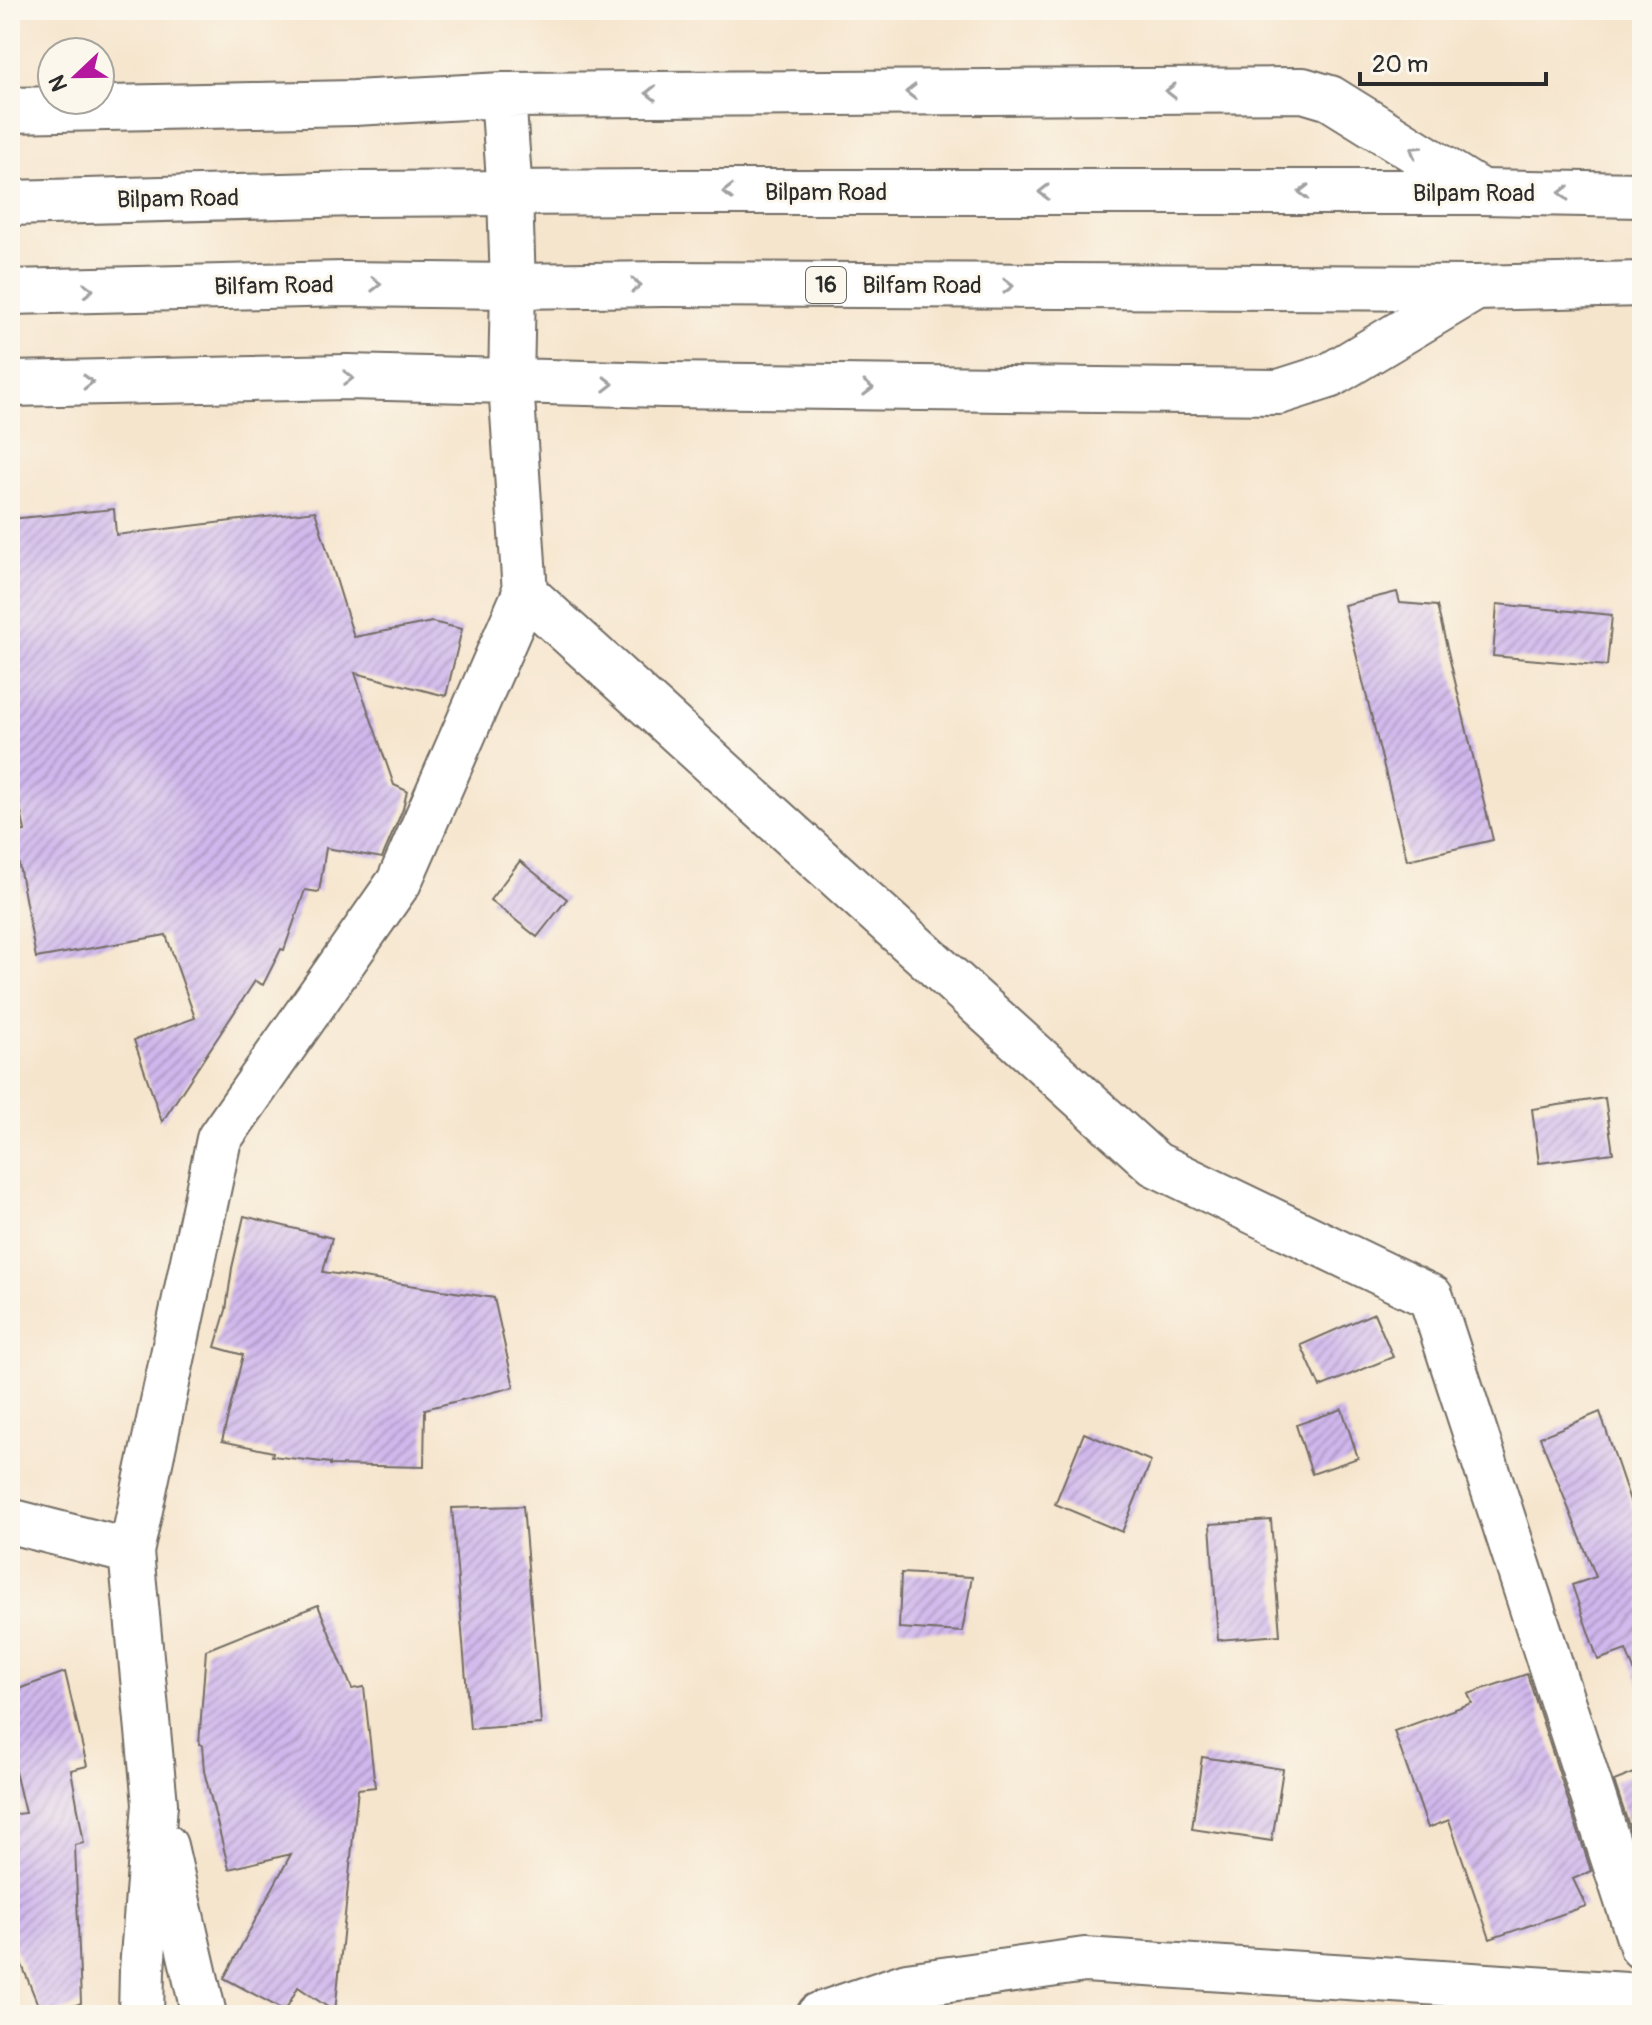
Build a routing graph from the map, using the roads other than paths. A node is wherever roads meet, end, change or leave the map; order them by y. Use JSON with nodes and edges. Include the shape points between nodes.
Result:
{"nodes":[{"id":1,"x":503,"y":95,"type":"junction"},
{"id":2,"x":10,"y":110,"type":"edge"},
{"id":3,"x":1481,"y":192,"type":"junction"},
{"id":4,"x":510,"y":194,"type":"junction"},
{"id":5,"x":1642,"y":195,"type":"edge"},
{"id":6,"x":10,"y":203,"type":"edge"},
{"id":7,"x":1642,"y":284,"type":"edge"},
{"id":8,"x":513,"y":286,"type":"junction"},
{"id":9,"x":1476,"y":288,"type":"junction"},
{"id":10,"x":10,"y":292,"type":"edge"},
{"id":11,"x":511,"y":383,"type":"junction"},
{"id":12,"x":10,"y":384,"type":"edge"},
{"id":13,"x":525,"y":593,"type":"junction"},
{"id":14,"x":10,"y":1521,"type":"edge"},
{"id":15,"x":131,"y":1552,"type":"junction"},
{"id":16,"x":155,"y":1804,"type":"junction"},
{"id":17,"x":1642,"y":1947,"type":"edge"},
{"id":18,"x":1642,"y":1996,"type":"edge"},
{"id":19,"x":141,"y":2015,"type":"edge"},
{"id":20,"x":204,"y":2015,"type":"edge"},
{"id":21,"x":819,"y":2015,"type":"edge"}],
"edges":[{"from":1,"to":2,"type":"street"},
{"from":3,"to":1,"type":"street","one_way":true,"via":[[1330,98],[1303,90]]},
{"from":1,"to":4,"type":"street"},
{"from":3,"to":4,"type":"street","name":"Bilpam Road","one_way":true},
{"from":5,"to":3,"type":"street","name":"Bilpam Road","one_way":true},
{"from":4,"to":6,"type":"street","name":"Bilpam Road"},
{"from":4,"to":8,"type":"street"},
{"from":7,"to":9,"type":"street","name":"Bilfam Road","number":"16"},
{"from":8,"to":9,"type":"street","name":"Bilfam Road","number":"16","one_way":true},
{"from":10,"to":8,"type":"street","name":"Bilfam Road","number":"16","one_way":true,"via":[[344,284]]},
{"from":8,"to":11,"type":"street"},
{"from":11,"to":9,"type":"street","one_way":true,"via":[[1279,392],[1329,376]]},
{"from":12,"to":11,"type":"street","one_way":true,"via":[[347,377]]},
{"from":11,"to":13,"type":"street"},
{"from":13,"to":15,"type":"street","via":[[399,882],[219,1139]]},
{"from":13,"to":17,"type":"street","via":[[1155,1164],[1431,1297]]},
{"from":14,"to":15,"type":"street"},
{"from":15,"to":16,"type":"street"},
{"from":16,"to":19,"type":"street"},
{"from":16,"to":20,"type":"street"},
{"from":18,"to":21,"type":"street","via":[[1085,1960],[907,1985]]}]}
